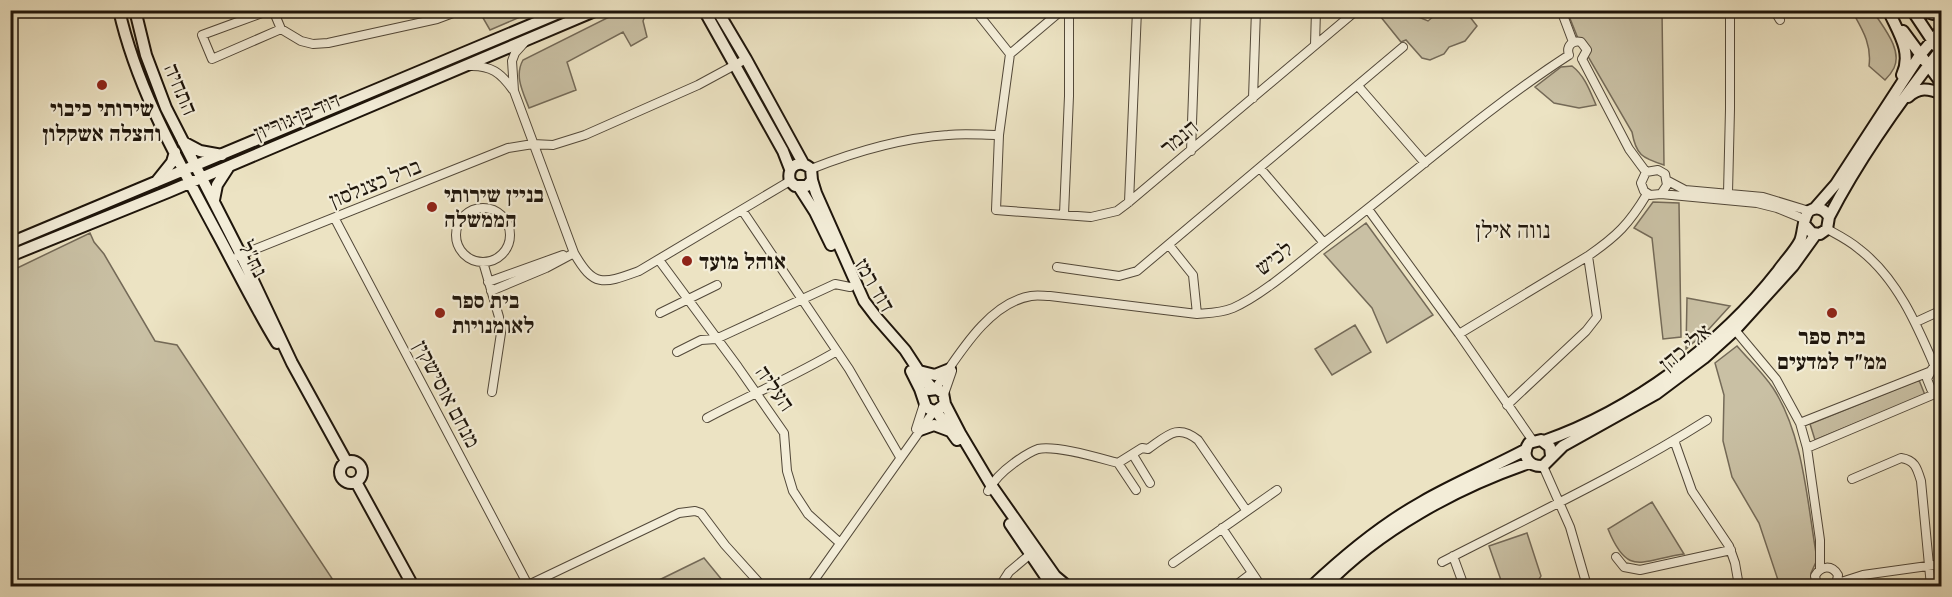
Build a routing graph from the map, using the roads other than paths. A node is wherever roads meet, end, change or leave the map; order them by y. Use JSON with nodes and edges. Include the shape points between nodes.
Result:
{"nodes":[{"id":1,"x":119,"y":10,"type":"edge"},
{"id":2,"x":135,"y":10,"type":"edge"},
{"id":3,"x":272,"y":10,"type":"edge"},
{"id":4,"x":461,"y":10,"type":"edge"},
{"id":5,"x":566,"y":10,"type":"edge"},
{"id":6,"x":597,"y":10,"type":"edge"},
{"id":7,"x":704,"y":10,"type":"edge"},
{"id":8,"x":717,"y":10,"type":"edge"},
{"id":9,"x":975,"y":10,"type":"edge"},
{"id":10,"x":1062,"y":10,"type":"edge"},
{"id":11,"x":1069,"y":10,"type":"edge"},
{"id":12,"x":1137,"y":10,"type":"edge"},
{"id":13,"x":1196,"y":10,"type":"edge"},
{"id":14,"x":1256,"y":10,"type":"edge"},
{"id":15,"x":1316,"y":10,"type":"edge"},
{"id":16,"x":1357,"y":10,"type":"edge"},
{"id":17,"x":1561,"y":10,"type":"edge"},
{"id":18,"x":1730,"y":10,"type":"edge"},
{"id":19,"x":1774,"y":10,"type":"edge"},
{"id":20,"x":1912,"y":10,"type":"edge"},
{"id":21,"x":1922,"y":10,"type":"edge"},
{"id":22,"x":1889,"y":13,"type":"edge"},
{"id":23,"x":1941,"y":13,"type":"edge"},
{"id":24,"x":1780,"y":20,"type":"dead end"},
{"id":25,"x":281,"y":29,"type":"junction"},
{"id":26,"x":1941,"y":29,"type":"edge"},
{"id":27,"x":1573,"y":42,"type":"junction"},
{"id":28,"x":524,"y":43,"type":"junction"},
{"id":29,"x":1315,"y":45,"type":"junction"},
{"id":30,"x":1403,"y":47,"type":"dead end"},
{"id":31,"x":1939,"y":48,"type":"edge"},
{"id":32,"x":1010,"y":54,"type":"junction"},
{"id":33,"x":1569,"y":55,"type":"junction"},
{"id":34,"x":1920,"y":55,"type":"junction"},
{"id":35,"x":746,"y":59,"type":"junction"},
{"id":36,"x":1582,"y":59,"type":"junction"},
{"id":37,"x":735,"y":64,"type":"junction"},
{"id":38,"x":1928,"y":65,"type":"junction"},
{"id":39,"x":465,"y":67,"type":"junction"},
{"id":40,"x":1941,"y":84,"type":"edge"},
{"id":41,"x":1358,"y":86,"type":"junction"},
{"id":42,"x":514,"y":92,"type":"junction"},
{"id":43,"x":1941,"y":94,"type":"edge"},
{"id":44,"x":1252,"y":98,"type":"junction"},
{"id":45,"x":1893,"y":105,"type":"junction"},
{"id":46,"x":999,"y":135,"type":"junction"},
{"id":47,"x":183,"y":142,"type":"junction"},
{"id":48,"x":533,"y":144,"type":"junction"},
{"id":49,"x":1191,"y":151,"type":"junction"},
{"id":50,"x":175,"y":152,"type":"junction"},
{"id":51,"x":222,"y":155,"type":"junction"},
{"id":52,"x":1425,"y":163,"type":"junction"},
{"id":53,"x":196,"y":166,"type":"junction"},
{"id":54,"x":230,"y":166,"type":"junction"},
{"id":55,"x":1260,"y":168,"type":"junction"},
{"id":56,"x":790,"y":169,"type":"junction"},
{"id":57,"x":184,"y":171,"type":"junction"},
{"id":58,"x":809,"y":171,"type":"junction"},
{"id":59,"x":1646,"y":172,"type":"junction"},
{"id":60,"x":202,"y":178,"type":"junction"},
{"id":61,"x":1668,"y":182,"type":"junction"},
{"id":62,"x":156,"y":183,"type":"junction"},
{"id":63,"x":190,"y":183,"type":"junction"},
{"id":64,"x":794,"y":184,"type":"junction"},
{"id":65,"x":168,"y":192,"type":"junction"},
{"id":66,"x":1728,"y":193,"type":"junction"},
{"id":67,"x":1647,"y":194,"type":"junction"},
{"id":68,"x":1661,"y":194,"type":"junction"},
{"id":69,"x":199,"y":200,"type":"junction"},
{"id":70,"x":214,"y":200,"type":"junction"},
{"id":71,"x":1129,"y":202,"type":"junction"},
{"id":72,"x":1368,"y":209,"type":"junction"},
{"id":73,"x":742,"y":210,"type":"junction"},
{"id":74,"x":1064,"y":214,"type":"junction"},
{"id":75,"x":1808,"y":216,"type":"junction"},
{"id":76,"x":1829,"y":217,"type":"junction"},
{"id":77,"x":334,"y":219,"type":"junction"},
{"id":78,"x":1827,"y":229,"type":"junction"},
{"id":79,"x":1816,"y":234,"type":"junction"},
{"id":80,"x":10,"y":243,"type":"edge"},
{"id":81,"x":1324,"y":243,"type":"junction"},
{"id":82,"x":1169,"y":245,"type":"junction"},
{"id":83,"x":574,"y":253,"type":"junction"},
{"id":84,"x":10,"y":256,"type":"edge"},
{"id":85,"x":1588,"y":256,"type":"junction"},
{"id":86,"x":236,"y":257,"type":"junction"},
{"id":87,"x":658,"y":260,"type":"junction"},
{"id":88,"x":483,"y":262,"type":"junction"},
{"id":89,"x":1057,"y":267,"type":"dead end"},
{"id":90,"x":717,"y":285,"type":"dead end"},
{"id":91,"x":490,"y":287,"type":"junction"},
{"id":92,"x":850,"y":287,"type":"junction"},
{"id":93,"x":688,"y":300,"type":"junction"},
{"id":94,"x":802,"y":300,"type":"junction"},
{"id":95,"x":1941,"y":310,"type":"edge"},
{"id":96,"x":660,"y":314,"type":"dead end"},
{"id":97,"x":1197,"y":314,"type":"junction"},
{"id":98,"x":1916,"y":322,"type":"junction"},
{"id":99,"x":1735,"y":330,"type":"junction"},
{"id":100,"x":1459,"y":333,"type":"junction"},
{"id":101,"x":716,"y":339,"type":"junction"},
{"id":102,"x":837,"y":351,"type":"junction"},
{"id":103,"x":962,"y":351,"type":"junction"},
{"id":104,"x":677,"y":352,"type":"dead end"},
{"id":105,"x":1935,"y":368,"type":"edge"},
{"id":106,"x":950,"y":369,"type":"junction"},
{"id":107,"x":919,"y":372,"type":"junction"},
{"id":108,"x":492,"y":392,"type":"dead end"},
{"id":109,"x":757,"y":392,"type":"junction"},
{"id":110,"x":1939,"y":394,"type":"edge"},
{"id":111,"x":938,"y":399,"type":"junction"},
{"id":112,"x":924,"y":401,"type":"junction"},
{"id":113,"x":1507,"y":405,"type":"junction"},
{"id":114,"x":707,"y":418,"type":"dead end"},
{"id":115,"x":1707,"y":420,"type":"dead end"},
{"id":116,"x":1800,"y":423,"type":"junction"},
{"id":117,"x":920,"y":430,"type":"junction"},
{"id":118,"x":952,"y":432,"type":"junction"},
{"id":119,"x":1674,"y":440,"type":"junction"},
{"id":120,"x":1533,"y":441,"type":"junction"},
{"id":121,"x":1544,"y":441,"type":"junction"},
{"id":122,"x":1807,"y":448,"type":"junction"},
{"id":123,"x":906,"y":449,"type":"junction"},
{"id":124,"x":1525,"y":450,"type":"junction"},
{"id":125,"x":1551,"y":456,"type":"junction"},
{"id":126,"x":900,"y":457,"type":"junction"},
{"id":127,"x":1125,"y":459,"type":"junction"},
{"id":128,"x":346,"y":461,"type":"junction"},
{"id":129,"x":1529,"y":463,"type":"junction"},
{"id":130,"x":1543,"y":466,"type":"junction"},
{"id":131,"x":1852,"y":479,"type":"dead end"},
{"id":132,"x":356,"y":482,"type":"junction"},
{"id":133,"x":1150,"y":483,"type":"dead end"},
{"id":134,"x":990,"y":488,"type":"junction"},
{"id":135,"x":1136,"y":490,"type":"dead end"},
{"id":136,"x":1277,"y":490,"type":"dead end"},
{"id":137,"x":1559,"y":501,"type":"junction"},
{"id":138,"x":1246,"y":510,"type":"junction"},
{"id":139,"x":1222,"y":528,"type":"junction"},
{"id":140,"x":1820,"y":540,"type":"junction"},
{"id":141,"x":840,"y":543,"type":"junction"},
{"id":142,"x":1731,"y":550,"type":"junction"},
{"id":143,"x":1033,"y":552,"type":"junction"},
{"id":144,"x":1453,"y":556,"type":"junction"},
{"id":145,"x":1616,"y":557,"type":"dead end"},
{"id":146,"x":1173,"y":562,"type":"dead end"},
{"id":147,"x":1442,"y":562,"type":"dead end"},
{"id":148,"x":1941,"y":564,"type":"edge"},
{"id":149,"x":1929,"y":566,"type":"junction"},
{"id":150,"x":1833,"y":570,"type":"junction"},
{"id":151,"x":1818,"y":572,"type":"junction"},
{"id":152,"x":1252,"y":573,"type":"junction"},
{"id":153,"x":1863,"y":575,"type":"junction"},
{"id":154,"x":1787,"y":584,"type":"junction"},
{"id":155,"x":1837,"y":585,"type":"edge"},
{"id":156,"x":413,"y":586,"type":"edge"},
{"id":157,"x":527,"y":586,"type":"edge"},
{"id":158,"x":762,"y":586,"type":"edge"},
{"id":159,"x":810,"y":586,"type":"edge"},
{"id":160,"x":1000,"y":586,"type":"edge"},
{"id":161,"x":1052,"y":586,"type":"edge"},
{"id":162,"x":1067,"y":586,"type":"edge"},
{"id":163,"x":1235,"y":586,"type":"edge"},
{"id":164,"x":1261,"y":586,"type":"edge"},
{"id":165,"x":1312,"y":586,"type":"edge"},
{"id":166,"x":1325,"y":586,"type":"edge"},
{"id":167,"x":1464,"y":586,"type":"edge"},
{"id":168,"x":1587,"y":586,"type":"edge"},
{"id":169,"x":1739,"y":586,"type":"edge"},
{"id":170,"x":1769,"y":586,"type":"edge"},
{"id":171,"x":1817,"y":586,"type":"edge"},
{"id":172,"x":1931,"y":586,"type":"edge"}],
"edges":[{"from":1,"to":50,"type":"street","name":"התחיה","via":[[141,82]]},
{"from":2,"to":47,"type":"street","name":"התחיה","via":[[155,85]]},
{"from":3,"to":25,"type":"street"},
{"from":3,"to":25,"type":"street","via":[[202,35],[212,59]]},
{"from":4,"to":25,"type":"street","via":[[328,43],[301,41]]},
{"from":5,"to":51,"type":"street","name":"דוד בן גוריון"},
{"from":6,"to":28,"type":"street","name":"דוד בן גוריון"},
{"from":7,"to":37,"type":"street"},
{"from":8,"to":35,"type":"street","name":"דוד רמז"},
{"from":9,"to":32,"type":"street"},
{"from":10,"to":32,"type":"street"},
{"from":11,"to":74,"type":"street"},
{"from":12,"to":71,"type":"street"},
{"from":13,"to":49,"type":"street"},
{"from":14,"to":44,"type":"street"},
{"from":15,"to":29,"type":"street"},
{"from":16,"to":29,"type":"street","name":"הנמר"},
{"from":17,"to":27,"type":"street"},
{"from":18,"to":66,"type":"street"},
{"from":19,"to":24,"type":"street"},
{"from":20,"to":31,"type":"street"},
{"from":21,"to":23,"type":"street"},
{"from":22,"to":34,"type":"street"},
{"from":22,"to":45,"type":"street","via":[[1904,45],[1906,61]]},
{"from":26,"to":31,"type":"street","name":"אלי כהן"},
{"from":27,"to":33,"type":"street"},
{"from":27,"to":36,"type":"street","via":[[1585,45],[1587,52]]},
{"from":28,"to":39,"type":"street","name":"דוד בן גוריון"},
{"from":28,"to":42,"type":"street","via":[[512,61]]},
{"from":29,"to":44,"type":"street","name":"הנמר"},
{"from":30,"to":41,"type":"street"},
{"from":31,"to":34,"type":"street","name":"אלי כהן"},
{"from":31,"to":38,"type":"street","name":"אלי כהן"},
{"from":32,"to":46,"type":"street"},
{"from":33,"to":36,"type":"street","via":[[1575,60]]},
{"from":33,"to":52,"type":"street","name":"לכיש"},
{"from":34,"to":38,"type":"street"},
{"from":34,"to":45,"type":"street","name":"אלי כהן"},
{"from":35,"to":37,"type":"street","name":"ברל כצנלסון"},
{"from":35,"to":58,"type":"street","name":"דוד רמז"},
{"from":36,"to":59,"type":"street","via":[[1629,149]]},
{"from":37,"to":48,"type":"street","name":"ברל כצנלסון","via":[[593,132],[560,143]]},
{"from":37,"to":56,"type":"street"},
{"from":38,"to":40,"type":"street"},
{"from":38,"to":45,"type":"street","name":"אלי כהן"},
{"from":39,"to":42,"type":"street","via":[[491,68]]},
{"from":39,"to":54,"type":"street","name":"דוד בן גוריון"},
{"from":41,"to":52,"type":"street"},
{"from":41,"to":55,"type":"street"},
{"from":42,"to":48,"type":"street"},
{"from":43,"to":45,"type":"street","via":[[1917,90]]},
{"from":44,"to":49,"type":"street","name":"הנמר"},
{"from":45,"to":75,"type":"street","name":"אלי כהן"},
{"from":45,"to":76,"type":"street","name":"אלי כהן"},
{"from":46,"to":58,"type":"street","via":[[919,138],[838,158]]},
{"from":46,"to":74,"type":"street","name":"הנמר","via":[[996,210]]},
{"from":47,"to":51,"type":"street","via":[[200,151]]},
{"from":47,"to":53,"type":"street","name":"התחיה"},
{"from":48,"to":77,"type":"street","name":"ברל כצנלסון","via":[[502,151]]},
{"from":48,"to":83,"type":"street"},
{"from":49,"to":71,"type":"street","name":"הנמר"},
{"from":50,"to":57,"type":"street","name":"התחיה"},
{"from":50,"to":62,"type":"street"},
{"from":51,"to":53,"type":"street","name":"דוד בן גוריון"},
{"from":52,"to":72,"type":"street","name":"לכיש"},
{"from":53,"to":57,"type":"street","name":"דוד בן גוריון"},
{"from":53,"to":60,"type":"street","name":"התחיה"},
{"from":54,"to":60,"type":"street","name":"דוד בן גוריון"},
{"from":54,"to":70,"type":"street"},
{"from":55,"to":81,"type":"street"},
{"from":55,"to":82,"type":"street"},
{"from":56,"to":58,"type":"street","via":[[795,164]]},
{"from":56,"to":64,"type":"street","via":[[788,175]]},
{"from":57,"to":62,"type":"street","name":"דוד בן גוריון"},
{"from":57,"to":63,"type":"street","name":"נח\"ל"},
{"from":58,"to":64,"type":"street","via":[[807,186]]},
{"from":58,"to":107,"type":"street","name":"דוד רמז","via":[[864,301]]},
{"from":59,"to":61,"type":"street","via":[[1661,171]]},
{"from":59,"to":67,"type":"street","via":[[1641,183]]},
{"from":60,"to":63,"type":"street","name":"דוד בן גוריון"},
{"from":60,"to":70,"type":"street","name":"נח\"ל"},
{"from":61,"to":66,"type":"street","via":[[1685,190]]},
{"from":61,"to":68,"type":"street"},
{"from":62,"to":80,"type":"street","name":"דוד בן גוריון"},
{"from":63,"to":65,"type":"street","name":"דוד בן גוריון"},
{"from":63,"to":69,"type":"street","name":"נח\"ל"},
{"from":64,"to":73,"type":"street"},
{"from":64,"to":92,"type":"street","name":"דוד רמז","via":[[815,212]]},
{"from":65,"to":69,"type":"street"},
{"from":65,"to":84,"type":"street","name":"דוד בן גוריון"},
{"from":66,"to":75,"type":"street","via":[[1763,197]]},
{"from":67,"to":68,"type":"street"},
{"from":67,"to":85,"type":"street","via":[[1620,232]]},
{"from":68,"to":75,"type":"street","via":[[1757,203]]},
{"from":69,"to":86,"type":"street","name":"נח\"ל"},
{"from":70,"to":86,"type":"street","name":"נח\"ל"},
{"from":71,"to":74,"type":"street","name":"הנמר","via":[[1104,215]]},
{"from":72,"to":81,"type":"street","name":"לכיש"},
{"from":72,"to":100,"type":"street"},
{"from":73,"to":87,"type":"street"},
{"from":73,"to":94,"type":"street"},
{"from":75,"to":76,"type":"street","via":[[1824,210]]},
{"from":75,"to":79,"type":"street","via":[[1808,231]]},
{"from":75,"to":121,"type":"street","name":"אלי כהן","via":[[1799,242],[1776,273],[1687,362],[1611,411]]},
{"from":76,"to":78,"type":"street"},
{"from":77,"to":86,"type":"street","name":"ברל כצנלסון"},
{"from":77,"to":157,"type":"street","name":"מנחם אוסישקין"},
{"from":78,"to":79,"type":"street"},
{"from":78,"to":98,"type":"street","via":[[1860,249],[1885,275]]},
{"from":79,"to":99,"type":"street","name":"אלי כהן","via":[[1793,266]]},
{"from":81,"to":97,"type":"street","name":"לכיש","via":[[1240,304],[1218,313]]},
{"from":82,"to":89,"type":"street","via":[[1128,274],[1106,275]]},
{"from":82,"to":97,"type":"street","via":[[1193,275]]},
{"from":83,"to":87,"type":"street","via":[[588,274],[598,281],[639,271]]},
{"from":83,"to":91,"type":"street","via":[[541,262]]},
{"from":85,"to":100,"type":"street"},
{"from":85,"to":113,"type":"street","via":[[1597,317]]},
{"from":86,"to":128,"type":"street","name":"נח\"ל"},
{"from":87,"to":93,"type":"street","name":"העליה"},
{"from":88,"to":88,"type":"street","via":[[500,256],[510,240],[507,222],[485,208],[462,219],[456,235],[461,251]]},
{"from":88,"to":91,"type":"street"},
{"from":90,"to":93,"type":"street"},
{"from":91,"to":108,"type":"street","via":[[501,333]]},
{"from":92,"to":94,"type":"street","via":[[835,284]]},
{"from":92,"to":112,"type":"street","name":"דוד רמז","via":[[868,318],[910,368]]},
{"from":93,"to":96,"type":"street"},
{"from":93,"to":101,"type":"street","name":"העליה"},
{"from":94,"to":101,"type":"street"},
{"from":94,"to":102,"type":"street"},
{"from":95,"to":98,"type":"street"},
{"from":97,"to":103,"type":"street","name":"לכיש","via":[[1030,296],[1011,303],[992,317]]},
{"from":98,"to":105,"type":"street"},
{"from":99,"to":116,"type":"street","via":[[1776,379]]},
{"from":99,"to":125,"type":"street","name":"אלי כהן","via":[[1656,394]]},
{"from":100,"to":113,"type":"street"},
{"from":101,"to":104,"type":"street","via":[[701,340]]},
{"from":101,"to":109,"type":"street","name":"העליה"},
{"from":102,"to":109,"type":"street"},
{"from":102,"to":126,"type":"street"},
{"from":103,"to":106,"type":"street","name":"לכיש"},
{"from":103,"to":111,"type":"street","name":"לכיש"},
{"from":105,"to":110,"type":"street","via":[[1927,379]]},
{"from":105,"to":116,"type":"street"},
{"from":106,"to":107,"type":"street","via":[[935,375]]},
{"from":106,"to":111,"type":"street","name":"לכיש"},
{"from":107,"to":111,"type":"street","name":"דוד רמז"},
{"from":109,"to":114,"type":"street"},
{"from":109,"to":141,"type":"street","name":"העליה","via":[[784,433],[793,491],[808,514]]},
{"from":110,"to":122,"type":"street"},
{"from":111,"to":112,"type":"street","via":[[927,392]]},
{"from":111,"to":112,"type":"street","via":[[928,409]]},
{"from":111,"to":117,"type":"street"},
{"from":111,"to":118,"type":"street","name":"דוד רמז"},
{"from":111,"to":134,"type":"street","name":"דוד רמז"},
{"from":112,"to":123,"type":"street","via":[[918,426]]},
{"from":113,"to":120,"type":"street"},
{"from":115,"to":119,"type":"street"},
{"from":116,"to":122,"type":"street"},
{"from":117,"to":118,"type":"street","via":[[934,425]]},
{"from":117,"to":123,"type":"street"},
{"from":118,"to":134,"type":"street","name":"דוד רמז"},
{"from":119,"to":137,"type":"street"},
{"from":119,"to":142,"type":"street","via":[[1692,491]]},
{"from":120,"to":121,"type":"street"},
{"from":120,"to":124,"type":"street"},
{"from":121,"to":125,"type":"street"},
{"from":122,"to":140,"type":"street"},
{"from":123,"to":126,"type":"street"},
{"from":124,"to":129,"type":"street"},
{"from":124,"to":165,"type":"street","via":[[1397,517],[1356,546]]},
{"from":125,"to":130,"type":"street"},
{"from":126,"to":141,"type":"street"},
{"from":127,"to":133,"type":"street"},
{"from":127,"to":134,"type":"street","via":[[1039,449],[1011,465]]},
{"from":127,"to":135,"type":"street"},
{"from":127,"to":138,"type":"street","via":[[1171,434],[1188,432],[1198,440]]},
{"from":128,"to":132,"type":"street","via":[[341,476],[345,482]]},
{"from":128,"to":132,"type":"street","via":[[353,460],[361,466],[363,473]]},
{"from":129,"to":130,"type":"street"},
{"from":129,"to":166,"type":"street","via":[[1418,515]]},
{"from":130,"to":137,"type":"street"},
{"from":131,"to":149,"type":"street","via":[[1901,459],[1915,464],[1921,481]]},
{"from":132,"to":156,"type":"street"},
{"from":134,"to":143,"type":"street","name":"דוד רמז"},
{"from":136,"to":138,"type":"street"},
{"from":137,"to":144,"type":"street"},
{"from":137,"to":168,"type":"street"},
{"from":138,"to":139,"type":"street"},
{"from":139,"to":146,"type":"street"},
{"from":139,"to":152,"type":"street"},
{"from":140,"to":150,"type":"street"},
{"from":140,"to":151,"type":"street"},
{"from":141,"to":159,"type":"street"},
{"from":142,"to":145,"type":"street","via":[[1640,570],[1624,567]]},
{"from":142,"to":169,"type":"street"},
{"from":143,"to":160,"type":"street","via":[[1009,572]]},
{"from":143,"to":161,"type":"street","name":"דוד רמז"},
{"from":143,"to":162,"type":"street","name":"דוד רמז"},
{"from":144,"to":147,"type":"street"},
{"from":144,"to":167,"type":"street"},
{"from":148,"to":149,"type":"street"},
{"from":149,"to":153,"type":"street"},
{"from":149,"to":172,"type":"street"},
{"from":150,"to":151,"type":"street"},
{"from":150,"to":153,"type":"street"},
{"from":150,"to":155,"type":"street"},
{"from":151,"to":154,"type":"street"},
{"from":151,"to":171,"type":"street"},
{"from":152,"to":163,"type":"street"},
{"from":152,"to":164,"type":"street"},
{"from":153,"to":155,"type":"street"},
{"from":154,"to":170,"type":"street"},
{"from":154,"to":171,"type":"street"},
{"from":157,"to":158,"type":"street","via":[[679,513],[694,511],[701,513]]}]}
